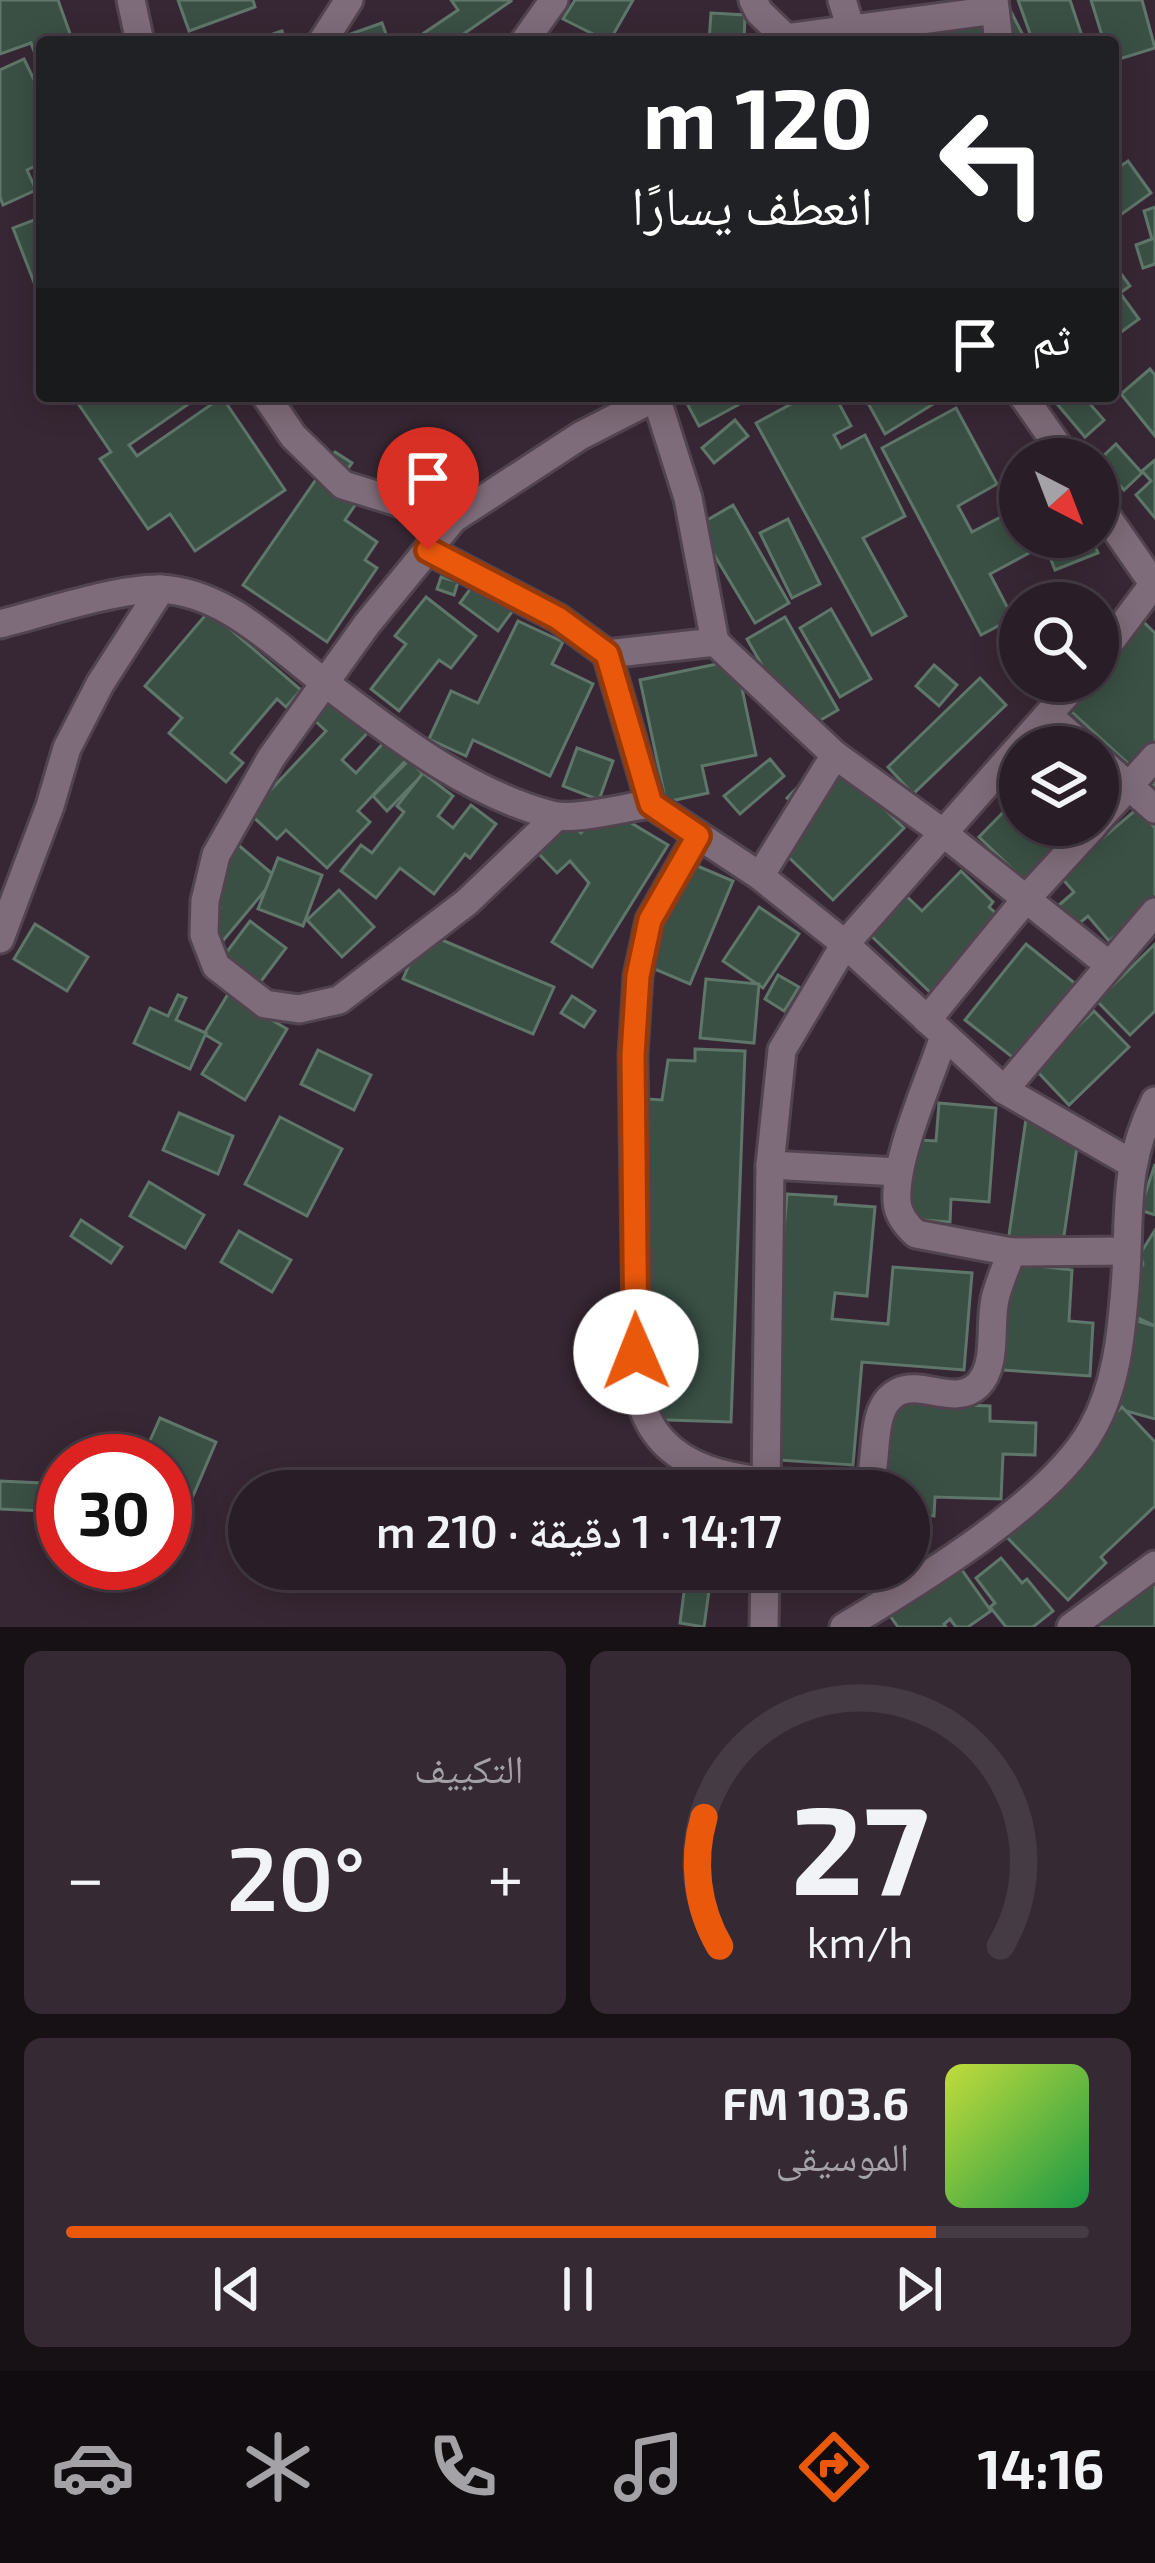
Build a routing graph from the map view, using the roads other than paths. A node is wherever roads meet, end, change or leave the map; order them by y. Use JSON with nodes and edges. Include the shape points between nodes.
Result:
{"nodes":[{"id":1,"x":131,"y":0,"type":"edge"},
{"id":2,"x":349,"y":0,"type":"edge"},
{"id":3,"x":554,"y":0,"type":"edge"},
{"id":4,"x":753,"y":0,"type":"edge"},
{"id":5,"x":994,"y":5,"type":"edge"},
{"id":6,"x":849,"y":23,"type":"edge"},
{"id":7,"x":139,"y":36,"type":"edge"},
{"id":8,"x":326,"y":36,"type":"edge"},
{"id":9,"x":528,"y":36,"type":"edge"},
{"id":10,"x":784,"y":36,"type":"edge"},
{"id":11,"x":794,"y":36,"type":"edge"},
{"id":12,"x":998,"y":36,"type":"edge"},
{"id":13,"x":270,"y":402,"type":"edge"},
{"id":14,"x":647,"y":402,"type":"edge"},
{"id":15,"x":659,"y":402,"type":"edge"},
{"id":16,"x":1027,"y":402,"type":"edge"},
{"id":17,"x":1052,"y":438,"type":"edge"},
{"id":18,"x":453,"y":519,"type":"junction"},
{"id":19,"x":1119,"y":534,"type":"edge"},
{"id":20,"x":428,"y":550,"type":"junction"},
{"id":21,"x":1154,"y":584,"type":"edge"},
{"id":22,"x":161,"y":589,"type":"junction"},
{"id":23,"x":0,"y":624,"type":"edge"},
{"id":24,"x":1119,"y":630,"type":"edge"},
{"id":25,"x":715,"y":642,"type":"junction"},
{"id":26,"x":607,"y":654,"type":"junction"},
{"id":27,"x":324,"y":682,"type":"junction"},
{"id":28,"x":1059,"y":702,"type":"edge"},
{"id":29,"x":1048,"y":715,"type":"junction"},
{"id":30,"x":1060,"y":726,"type":"edge"},
{"id":31,"x":835,"y":755,"type":"junction"},
{"id":32,"x":1155,"y":757,"type":"edge"},
{"id":33,"x":1119,"y":777,"type":"edge"},
{"id":34,"x":1129,"y":786,"type":"junction"},
{"id":35,"x":1119,"y":797,"type":"edge"},
{"id":36,"x":651,"y":804,"type":"junction"},
{"id":37,"x":1155,"y":809,"type":"edge"},
{"id":38,"x":556,"y":817,"type":"junction"},
{"id":39,"x":942,"y":832,"type":"junction"},
{"id":40,"x":698,"y":836,"type":"junction"},
{"id":41,"x":1075,"y":846,"type":"edge"},
{"id":42,"x":760,"y":876,"type":"junction"},
{"id":43,"x":1026,"y":899,"type":"junction"},
{"id":44,"x":1155,"y":912,"type":"edge"},
{"id":45,"x":0,"y":939,"type":"edge"},
{"id":46,"x":845,"y":944,"type":"junction"},
{"id":47,"x":1109,"y":965,"type":"junction"},
{"id":48,"x":936,"y":1028,"type":"junction"},
{"id":49,"x":1004,"y":1090,"type":"junction"},
{"id":50,"x":1155,"y":1101,"type":"edge"},
{"id":51,"x":1131,"y":1163,"type":"junction"},
{"id":52,"x":770,"y":1166,"type":"junction"},
{"id":53,"x":899,"y":1172,"type":"junction"},
{"id":54,"x":1125,"y":1251,"type":"junction"},
{"id":55,"x":1012,"y":1252,"type":"junction"},
{"id":56,"x":708,"y":1470,"type":"edge"},
{"id":57,"x":766,"y":1470,"type":"edge"},
{"id":58,"x":873,"y":1470,"type":"edge"},
{"id":59,"x":1155,"y":1564,"type":"edge"},
{"id":60,"x":765,"y":1590,"type":"edge"},
{"id":61,"x":764,"y":1627,"type":"edge"},
{"id":62,"x":844,"y":1627,"type":"edge"},
{"id":63,"x":1070,"y":1627,"type":"edge"}],
"edges":[{"from":1,"to":7,"type":"street"},
{"from":2,"to":8,"type":"street"},
{"from":3,"to":9,"type":"street"},
{"from":4,"to":10,"type":"street"},
{"from":5,"to":6,"type":"street"},
{"from":5,"to":12,"type":"street"},
{"from":6,"to":11,"type":"street"},
{"from":13,"to":18,"type":"street","via":[[344,485]]},
{"from":14,"to":18,"type":"street"},
{"from":15,"to":25,"type":"street","via":[[688,497]]},
{"from":16,"to":17,"type":"street"},
{"from":18,"to":20,"type":"street"},
{"from":19,"to":21,"type":"street"},
{"from":20,"to":26,"type":"street","via":[[558,618]]},
{"from":20,"to":27,"type":"street"},
{"from":21,"to":24,"type":"street"},
{"from":22,"to":23,"type":"street"},
{"from":22,"to":27,"type":"street","via":[[258,627]]},
{"from":22,"to":45,"type":"street","via":[[67,748]]},
{"from":25,"to":26,"type":"street"},
{"from":25,"to":31,"type":"street"},
{"from":26,"to":36,"type":"street"},
{"from":27,"to":38,"type":"street","via":[[459,778]]},
{"from":27,"to":38,"type":"street","via":[[216,855],[205,901],[204,935],[216,966],[265,1004],[299,1009],[340,1000],[467,902]]},
{"from":28,"to":29,"type":"street"},
{"from":29,"to":30,"type":"street"},
{"from":29,"to":39,"type":"street"},
{"from":31,"to":39,"type":"street"},
{"from":31,"to":42,"type":"street"},
{"from":32,"to":34,"type":"street"},
{"from":33,"to":34,"type":"street"},
{"from":34,"to":35,"type":"street"},
{"from":34,"to":37,"type":"street"},
{"from":36,"to":38,"type":"street"},
{"from":36,"to":40,"type":"street"},
{"from":39,"to":43,"type":"street"},
{"from":39,"to":46,"type":"street"},
{"from":40,"to":42,"type":"street"},
{"from":40,"to":56,"type":"street","via":[[650,920],[638,976],[638,1388],[655,1436]]},
{"from":41,"to":43,"type":"street"},
{"from":42,"to":46,"type":"street"},
{"from":43,"to":47,"type":"street"},
{"from":43,"to":48,"type":"street"},
{"from":44,"to":47,"type":"street"},
{"from":46,"to":48,"type":"street"},
{"from":46,"to":52,"type":"street","via":[[782,1050]]},
{"from":47,"to":49,"type":"street"},
{"from":48,"to":49,"type":"street"},
{"from":48,"to":53,"type":"street"},
{"from":49,"to":51,"type":"street"},
{"from":50,"to":51,"type":"street"},
{"from":51,"to":54,"type":"street"},
{"from":52,"to":53,"type":"street"},
{"from":52,"to":57,"type":"street"},
{"from":53,"to":55,"type":"street","via":[[897,1206],[916,1234]]},
{"from":54,"to":55,"type":"street"},
{"from":54,"to":62,"type":"street","via":[[1113,1382],[1091,1432],[1007,1517]]},
{"from":55,"to":58,"type":"street","via":[[980,1383],[963,1394],[902,1389],[892,1396],[878,1416]]},
{"from":59,"to":63,"type":"street"},
{"from":60,"to":61,"type":"street"}]}
